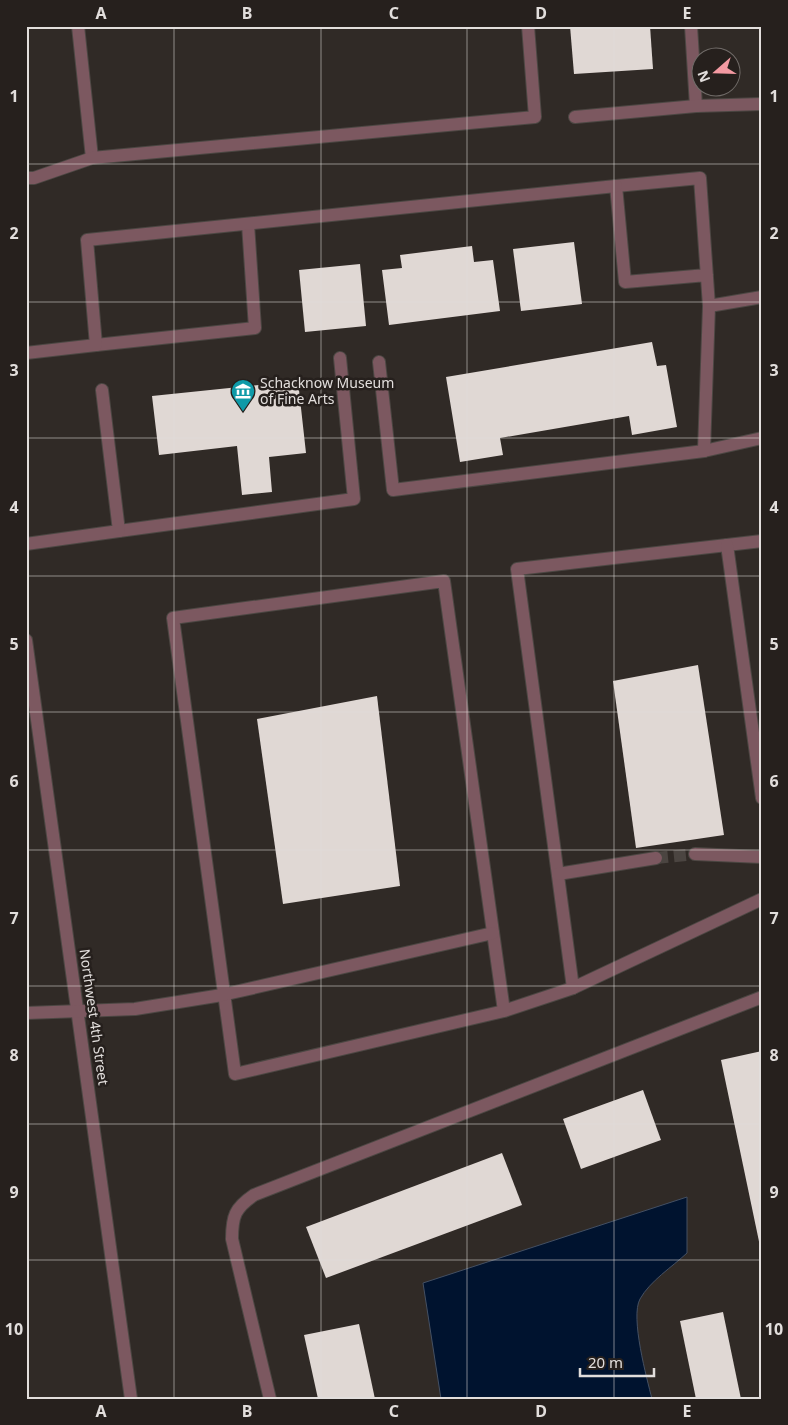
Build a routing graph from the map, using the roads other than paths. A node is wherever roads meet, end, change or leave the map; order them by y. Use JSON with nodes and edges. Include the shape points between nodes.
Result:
{"nodes":[{"id":1,"x":78,"y":26,"type":"edge"},
{"id":2,"x":528,"y":26,"type":"edge"},
{"id":3,"x":691,"y":26,"type":"edge"},
{"id":4,"x":762,"y":104,"type":"edge"},
{"id":5,"x":696,"y":106,"type":"junction"},
{"id":6,"x":575,"y":117,"type":"dead end"},
{"id":7,"x":92,"y":158,"type":"junction"},
{"id":8,"x":26,"y":178,"type":"edge"},
{"id":9,"x":616,"y":186,"type":"junction"},
{"id":10,"x":248,"y":224,"type":"junction"},
{"id":11,"x":707,"y":275,"type":"junction"},
{"id":12,"x":762,"y":296,"type":"edge"},
{"id":13,"x":709,"y":306,"type":"junction"},
{"id":14,"x":96,"y":345,"type":"junction"},
{"id":15,"x":26,"y":353,"type":"edge"},
{"id":16,"x":340,"y":358,"type":"dead end"},
{"id":17,"x":379,"y":362,"type":"dead end"},
{"id":18,"x":102,"y":390,"type":"dead end"},
{"id":19,"x":762,"y":438,"type":"edge"},
{"id":20,"x":704,"y":451,"type":"junction"},
{"id":21,"x":119,"y":530,"type":"junction"},
{"id":22,"x":762,"y":541,"type":"edge"},
{"id":23,"x":26,"y":544,"type":"edge"},
{"id":24,"x":727,"y":545,"type":"junction"},
{"id":25,"x":26,"y":640,"type":"edge"},
{"id":26,"x":762,"y":798,"type":"edge"},
{"id":27,"x":695,"y":854,"type":"tunnel mouth"},
{"id":28,"x":762,"y":856,"type":"edge"},
{"id":29,"x":656,"y":858,"type":"tunnel mouth"},
{"id":30,"x":558,"y":874,"type":"junction"},
{"id":31,"x":762,"y":898,"type":"edge"},
{"id":32,"x":493,"y":933,"type":"junction"},
{"id":33,"x":573,"y":988,"type":"junction"},
{"id":34,"x":222,"y":995,"type":"junction"},
{"id":35,"x":762,"y":997,"type":"edge"},
{"id":36,"x":78,"y":1010,"type":"junction"},
{"id":37,"x":504,"y":1011,"type":"junction"},
{"id":38,"x":26,"y":1013,"type":"edge"},
{"id":39,"x":131,"y":1399,"type":"edge"},
{"id":40,"x":270,"y":1399,"type":"edge"}],
"edges":[{"from":1,"to":7,"type":"street"},
{"from":2,"to":7,"type":"street","via":[[535,117]]},
{"from":3,"to":5,"type":"street"},
{"from":4,"to":5,"type":"street"},
{"from":5,"to":6,"type":"street"},
{"from":7,"to":8,"type":"street"},
{"from":9,"to":10,"type":"street"},
{"from":9,"to":11,"type":"street","via":[[625,282]]},
{"from":9,"to":11,"type":"street","via":[[700,178]]},
{"from":10,"to":14,"type":"street","via":[[256,328]]},
{"from":10,"to":14,"type":"street","via":[[87,240]]},
{"from":11,"to":13,"type":"street"},
{"from":12,"to":13,"type":"street"},
{"from":13,"to":20,"type":"street"},
{"from":14,"to":15,"type":"street"},
{"from":16,"to":21,"type":"street","via":[[354,499]]},
{"from":17,"to":20,"type":"street","via":[[393,490]]},
{"from":18,"to":21,"type":"street"},
{"from":19,"to":20,"type":"street"},
{"from":21,"to":23,"type":"street"},
{"from":22,"to":24,"type":"street"},
{"from":24,"to":26,"type":"street"},
{"from":24,"to":30,"type":"street","via":[[517,569]]},
{"from":25,"to":36,"type":"street","name":"Northwest 4th Street"},
{"from":27,"to":28,"type":"street"},
{"from":29,"to":30,"type":"street"},
{"from":30,"to":33,"type":"street"},
{"from":31,"to":33,"type":"street"},
{"from":32,"to":34,"type":"street"},
{"from":32,"to":34,"type":"street","via":[[444,581],[173,618]]},
{"from":32,"to":37,"type":"street"},
{"from":33,"to":37,"type":"street"},
{"from":34,"to":36,"type":"street","via":[[136,1009]]},
{"from":34,"to":37,"type":"street","via":[[234,1074]]},
{"from":35,"to":40,"type":"street","via":[[254,1195],[240,1205],[232,1222],[232,1239]]},
{"from":36,"to":38,"type":"street"},
{"from":36,"to":39,"type":"street","name":"Northwest 4th Street"}]}
